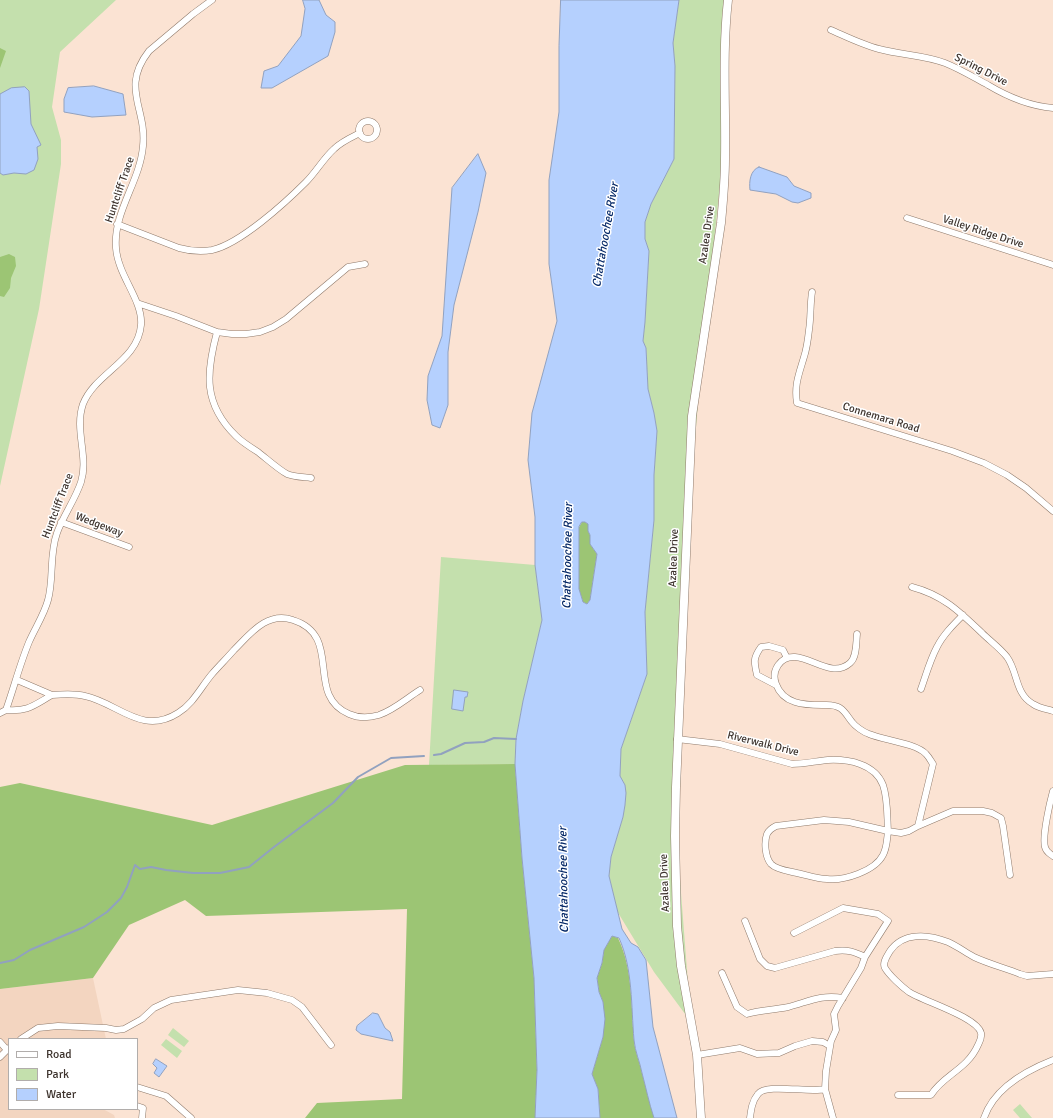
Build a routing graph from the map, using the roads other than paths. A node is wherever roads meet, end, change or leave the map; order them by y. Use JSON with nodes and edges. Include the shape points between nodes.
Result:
{"nodes":[{"id":1,"x":212,"y":0,"type":"edge"},
{"id":2,"x":728,"y":0,"type":"edge"},
{"id":3,"x":832,"y":30,"type":"dead end"},
{"id":4,"x":1053,"y":108,"type":"edge"},
{"id":5,"x":360,"y":133,"type":"dead end"},
{"id":6,"x":907,"y":218,"type":"dead end"},
{"id":7,"x":117,"y":224,"type":"junction"},
{"id":8,"x":365,"y":264,"type":"dead end"},
{"id":9,"x":1053,"y":265,"type":"edge"},
{"id":10,"x":812,"y":292,"type":"dead end"},
{"id":11,"x":137,"y":303,"type":"junction"},
{"id":12,"x":217,"y":332,"type":"junction"},
{"id":13,"x":311,"y":478,"type":"dead end"},
{"id":14,"x":1053,"y":511,"type":"edge"},
{"id":15,"x":62,"y":522,"type":"junction"},
{"id":16,"x":129,"y":547,"type":"dead end"},
{"id":17,"x":912,"y":587,"type":"dead end"},
{"id":18,"x":963,"y":615,"type":"junction"},
{"id":19,"x":857,"y":634,"type":"dead end"},
{"id":20,"x":787,"y":658,"type":"junction"},
{"id":21,"x":17,"y":680,"type":"junction"},
{"id":22,"x":776,"y":685,"type":"junction"},
{"id":23,"x":921,"y":689,"type":"dead end"},
{"id":24,"x":420,"y":690,"type":"dead end"},
{"id":25,"x":52,"y":694,"type":"junction"},
{"id":26,"x":6,"y":710,"type":"junction"},
{"id":27,"x":1053,"y":711,"type":"edge"},
{"id":28,"x":0,"y":713,"type":"edge"},
{"id":29,"x":677,"y":738,"type":"junction"},
{"id":30,"x":1053,"y":791,"type":"edge"},
{"id":31,"x":918,"y":826,"type":"junction"},
{"id":32,"x":888,"y":831,"type":"junction"},
{"id":33,"x":1053,"y":856,"type":"edge"},
{"id":34,"x":1010,"y":875,"type":"dead end"},
{"id":35,"x":745,"y":921,"type":"dead end"},
{"id":36,"x":794,"y":933,"type":"dead end"},
{"id":37,"x":865,"y":957,"type":"junction"},
{"id":38,"x":722,"y":973,"type":"dead end"},
{"id":39,"x":1053,"y":974,"type":"edge"},
{"id":40,"x":843,"y":998,"type":"junction"},
{"id":41,"x":23,"y":1038,"type":"edge"},
{"id":42,"x":0,"y":1042,"type":"edge"},
{"id":43,"x":331,"y":1045,"type":"dead end"},
{"id":44,"x":830,"y":1046,"type":"junction"},
{"id":45,"x":8,"y":1049,"type":"edge"},
{"id":46,"x":697,"y":1055,"type":"junction"},
{"id":47,"x":0,"y":1057,"type":"edge"},
{"id":48,"x":1053,"y":1060,"type":"edge"},
{"id":49,"x":138,"y":1087,"type":"edge"},
{"id":50,"x":825,"y":1089,"type":"junction"},
{"id":51,"x":898,"y":1095,"type":"dead end"},
{"id":52,"x":138,"y":1106,"type":"edge"},
{"id":53,"x":142,"y":1118,"type":"edge"},
{"id":54,"x":191,"y":1118,"type":"edge"},
{"id":55,"x":701,"y":1118,"type":"edge"},
{"id":56,"x":750,"y":1118,"type":"edge"},
{"id":57,"x":833,"y":1118,"type":"edge"},
{"id":58,"x":984,"y":1118,"type":"edge"}],
"edges":[{"from":1,"to":7,"type":"street","name":"Huntcliff Trace","via":[[149,51],[139,66],[135,83],[143,131],[142,156]]},
{"from":2,"to":29,"type":"street","name":"Azalea Drive","via":[[724,34],[724,191],[692,416]]},
{"from":3,"to":4,"type":"street","name":"Spring Drive","via":[[879,49],[944,62],[1005,94],[1041,107]]},
{"from":5,"to":7,"type":"street","via":[[333,150],[286,201],[237,239],[222,247],[189,251]]},
{"from":6,"to":9,"type":"street","name":"Valley Ridge Drive"},
{"from":7,"to":11,"type":"street","name":"Huntcliff Trace","via":[[118,262]]},
{"from":8,"to":12,"type":"street","via":[[348,267],[273,327],[246,334]]},
{"from":10,"to":14,"type":"street","name":"Connemara Road","via":[[810,328],[797,378],[797,403],[984,462],[1026,488]]},
{"from":11,"to":12,"type":"street"},
{"from":11,"to":15,"type":"street","name":"Huntcliff Trace","via":[[141,326],[138,338],[126,356],[95,385],[84,403],[79,425],[81,481]]},
{"from":12,"to":13,"type":"street","via":[[208,374],[214,404],[226,426],[288,474]]},
{"from":15,"to":16,"type":"street","name":"Wedgeway"},
{"from":15,"to":21,"type":"street","name":"Huntcliff Trace","via":[[52,550],[48,600],[29,643]]},
{"from":17,"to":18,"type":"street","via":[[937,596]]},
{"from":18,"to":23,"type":"street","via":[[937,646]]},
{"from":18,"to":27,"type":"street","via":[[1007,657],[1014,669],[1020,690],[1027,700],[1038,707]]},
{"from":19,"to":20,"type":"street","via":[[854,657],[843,667],[830,668],[796,657]]},
{"from":20,"to":22,"type":"street","via":[[781,661],[775,670]]},
{"from":20,"to":22,"type":"street","via":[[783,650],[769,646],[761,647],[756,654],[754,663],[757,675]]},
{"from":21,"to":25,"type":"street"},
{"from":21,"to":26,"type":"street","name":"Huntcliff Trace"},
{"from":22,"to":31,"type":"street","via":[[786,698],[796,703],[840,708],[852,723],[868,734],[902,743],[925,753],[933,764]]},
{"from":24,"to":25,"type":"street","via":[[378,715],[361,717],[345,712],[334,705],[329,697],[322,650],[316,636],[301,623],[281,618],[267,621],[253,630],[212,674],[187,706],[169,718],[141,720],[86,696]]},
{"from":25,"to":26,"type":"street","via":[[25,710]]},
{"from":26,"to":28,"type":"street"},
{"from":29,"to":32,"type":"street","name":"Riverwalk Drive","via":[[720,744],[792,764],[836,760],[863,765],[875,773],[883,786]]},
{"from":29,"to":46,"type":"street","name":"Azalea Drive","via":[[677,926],[681,966]]},
{"from":30,"to":33,"type":"street","via":[[1048,807],[1044,842],[1048,853]]},
{"from":31,"to":32,"type":"street","via":[[900,833]]},
{"from":31,"to":34,"type":"street","via":[[953,811],[992,813],[1001,818]]},
{"from":32,"to":32,"type":"street","via":[[887,846],[878,863],[870,869],[843,878],[828,880],[777,868],[771,864],[766,853],[767,834],[776,826],[837,820]]},
{"from":35,"to":37,"type":"street","via":[[760,959],[767,966],[775,968],[844,949]]},
{"from":36,"to":37,"type":"street","via":[[844,908],[878,914],[888,921]]},
{"from":37,"to":40,"type":"street"},
{"from":38,"to":40,"type":"street","via":[[737,1007],[747,1014],[787,1007],[820,997]]},
{"from":39,"to":51,"type":"street","via":[[1020,974],[974,957],[947,941],[931,937],[915,936],[896,944],[884,963],[885,968],[898,983],[916,996],[964,1017],[978,1028],[982,1038],[968,1062],[938,1086],[931,1095]]},
{"from":40,"to":44,"type":"street","via":[[834,1014],[836,1030]]},
{"from":41,"to":43,"type":"street","via":[[38,1028],[58,1026],[124,1030],[154,1008],[171,1000],[238,990],[292,1000],[302,1007]]},
{"from":42,"to":45,"type":"street"},
{"from":44,"to":46,"type":"street","via":[[812,1041],[779,1053],[757,1054],[740,1048]]},
{"from":44,"to":50,"type":"street"},
{"from":45,"to":47,"type":"street"},
{"from":46,"to":55,"type":"street","name":"Azalea Drive"},
{"from":48,"to":58,"type":"street","via":[[1030,1070],[1004,1088],[991,1102]]},
{"from":49,"to":54,"type":"street","via":[[166,1096]]},
{"from":50,"to":56,"type":"street","via":[[764,1089],[752,1105]]},
{"from":50,"to":57,"type":"street"},
{"from":52,"to":53,"type":"street","via":[[143,1108]]}]}
